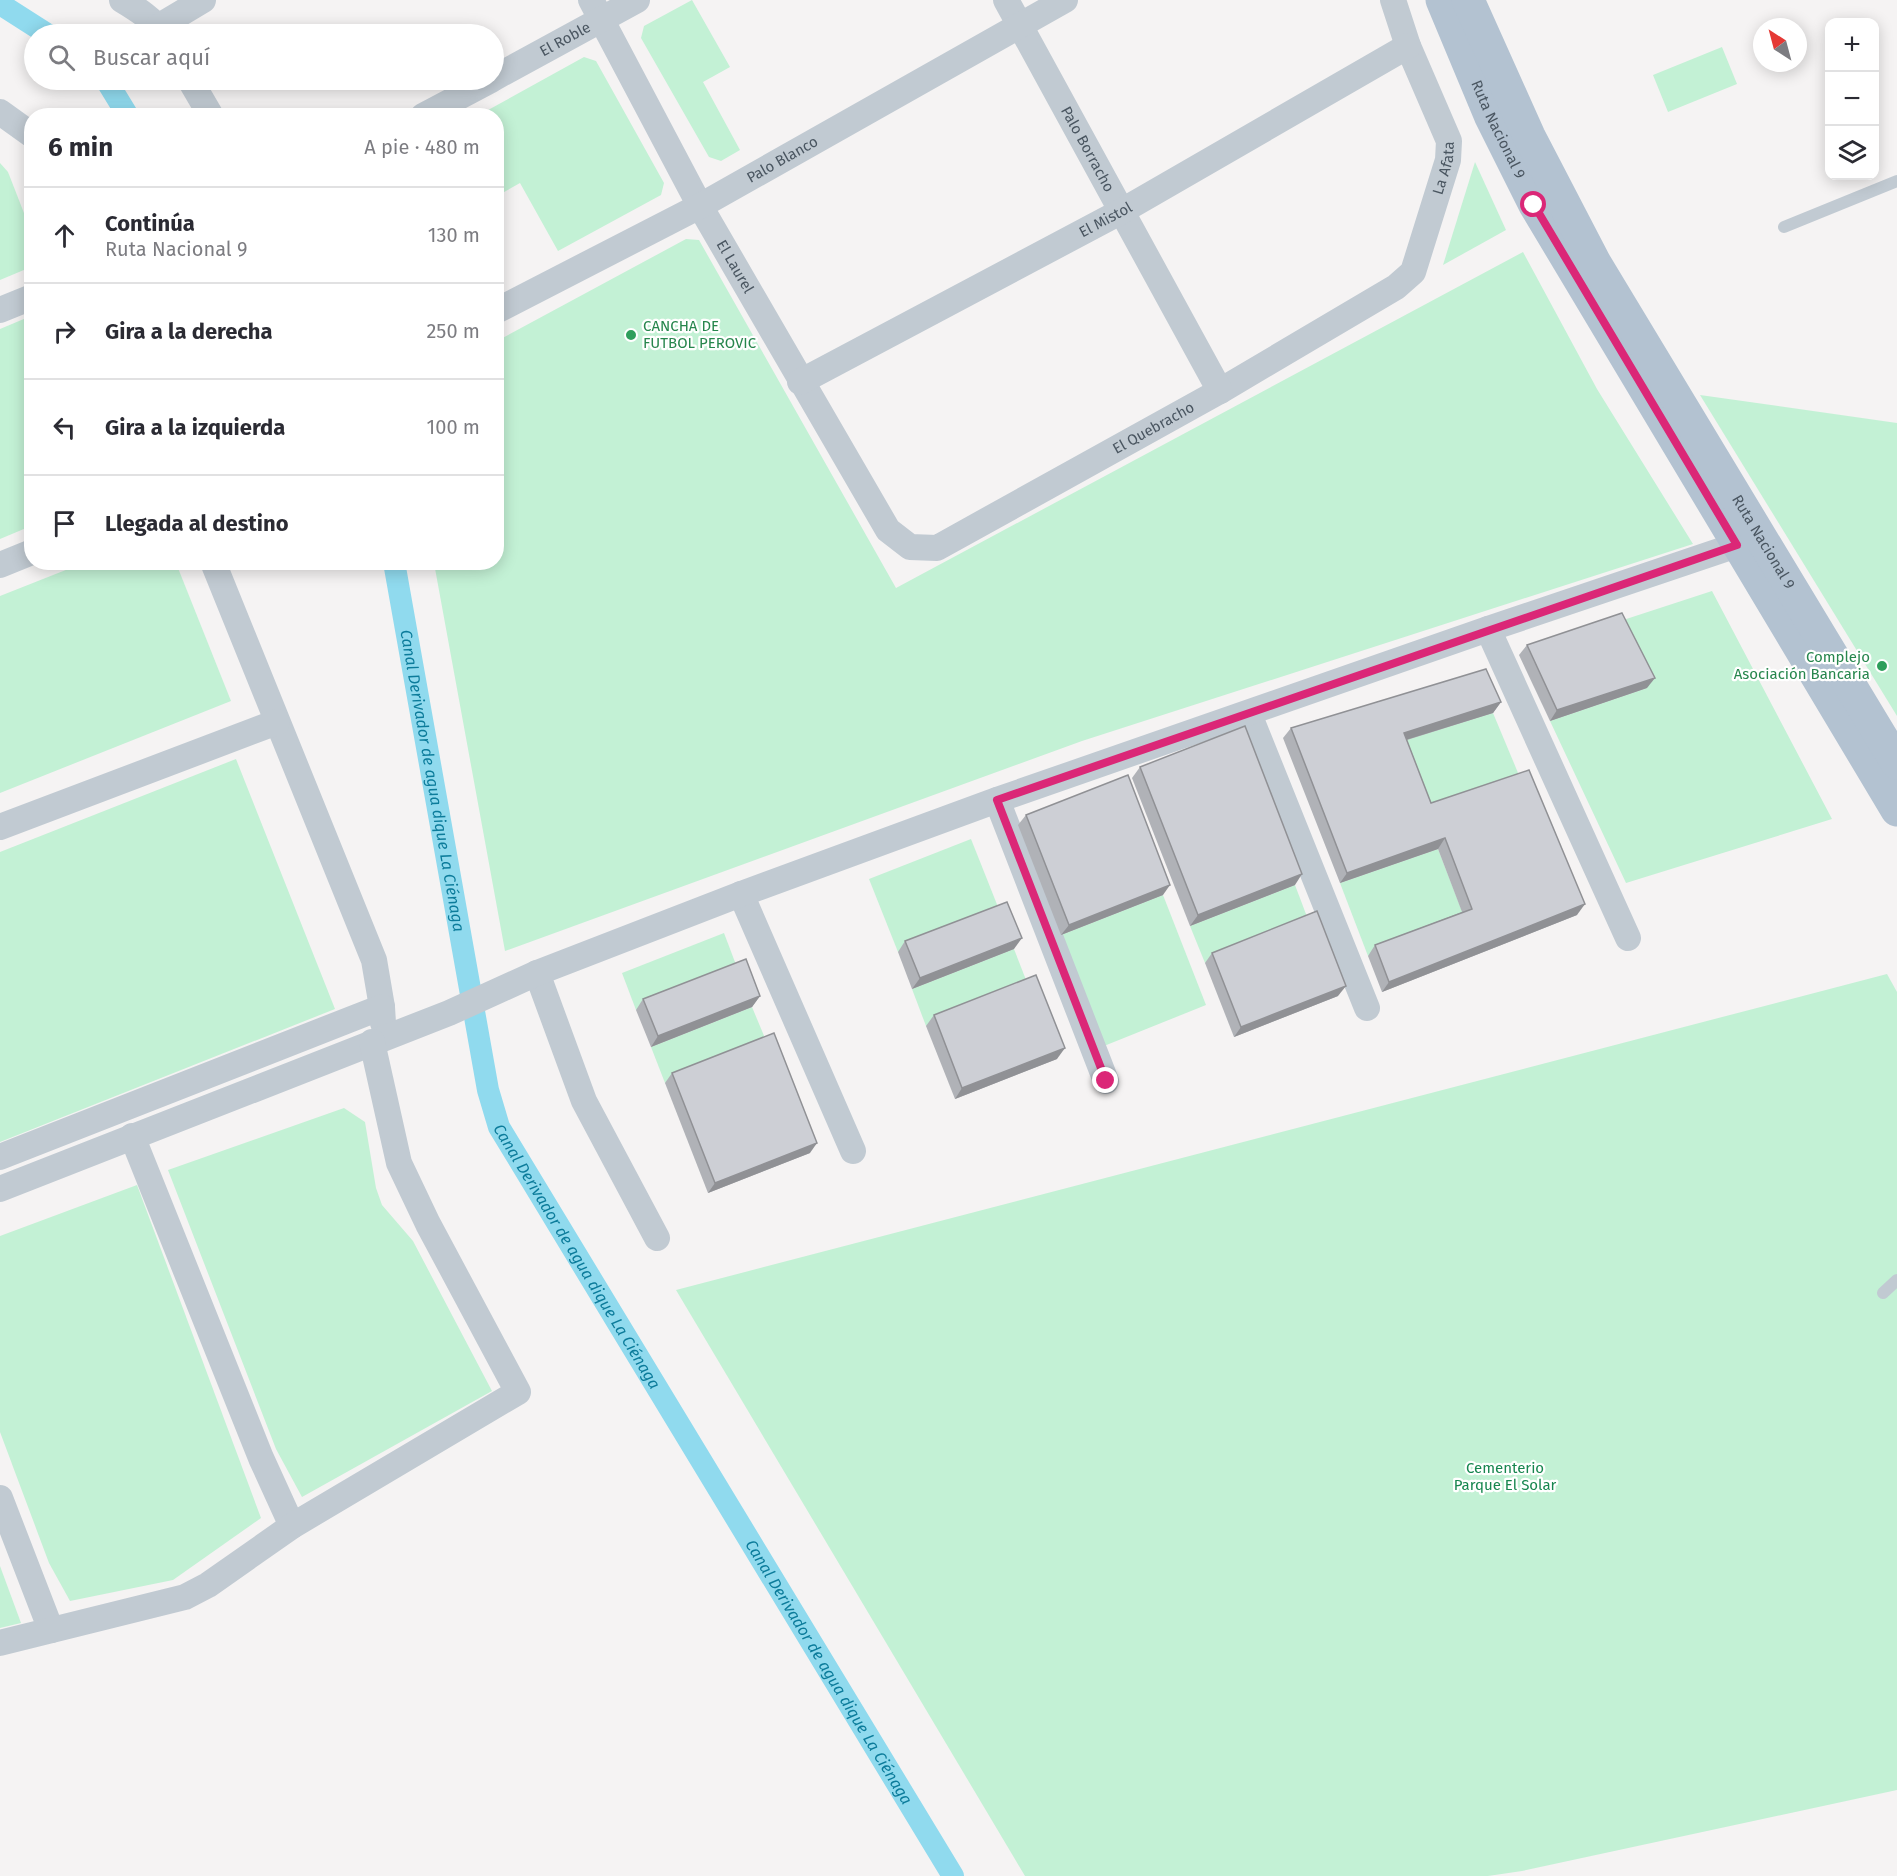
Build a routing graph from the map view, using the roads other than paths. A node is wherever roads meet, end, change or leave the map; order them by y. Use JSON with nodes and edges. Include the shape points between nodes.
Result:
{"nodes":[{"id":1,"x":122,"y":0,"type":"edge"},
{"id":2,"x":203,"y":0,"type":"edge"},
{"id":3,"x":636,"y":0,"type":"edge"},
{"id":4,"x":1006,"y":0,"type":"edge"},
{"id":5,"x":1065,"y":0,"type":"edge"},
{"id":6,"x":1393,"y":0,"type":"edge"},
{"id":7,"x":1442,"y":0,"type":"edge"},
{"id":8,"x":1468,"y":0,"type":"edge"},
{"id":9,"x":596,"y":10,"type":"edge"},
{"id":10,"x":151,"y":24,"type":"edge"},
{"id":11,"x":170,"y":24,"type":"edge"},
{"id":12,"x":1020,"y":24,"type":"junction"},
{"id":13,"x":1408,"y":46,"type":"junction"},
{"id":14,"x":504,"y":71,"type":"edge"},
{"id":15,"x":196,"y":90,"type":"edge"},
{"id":16,"x":471,"y":90,"type":"edge"},
{"id":17,"x":206,"y":108,"type":"edge"},
{"id":18,"x":438,"y":108,"type":"edge"},
{"id":19,"x":0,"y":112,"type":"edge"},
{"id":20,"x":24,"y":129,"type":"edge"},
{"id":21,"x":1897,"y":181,"type":"edge"},
{"id":22,"x":700,"y":206,"type":"junction"},
{"id":23,"x":1122,"y":211,"type":"junction"},
{"id":24,"x":1784,"y":227,"type":"dead end"},
{"id":25,"x":1413,"y":272,"type":"joint"},
{"id":26,"x":24,"y":300,"type":"edge"},
{"id":27,"x":504,"y":307,"type":"edge"},
{"id":28,"x":0,"y":310,"type":"edge"},
{"id":29,"x":800,"y":382,"type":"junction"},
{"id":30,"x":1220,"y":391,"type":"junction"},
{"id":31,"x":888,"y":530,"type":"joint"},
{"id":32,"x":1737,"y":545,"type":"junction"},
{"id":33,"x":24,"y":555,"type":"edge"},
{"id":34,"x":0,"y":565,"type":"edge"},
{"id":35,"x":216,"y":570,"type":"edge"},
{"id":36,"x":1488,"y":629,"type":"junction"},
{"id":37,"x":1249,"y":714,"type":"junction"},
{"id":38,"x":277,"y":722,"type":"junction"},
{"id":39,"x":1897,"y":763,"type":"edge"},
{"id":40,"x":997,"y":800,"type":"junction"},
{"id":41,"x":1897,"y":810,"type":"edge"},
{"id":42,"x":0,"y":827,"type":"edge"},
{"id":43,"x":741,"y":894,"type":"junction"},
{"id":44,"x":1628,"y":938,"type":"dead end"},
{"id":45,"x":537,"y":973,"type":"junction"},
{"id":46,"x":382,"y":1007,"type":"junction"},
{"id":47,"x":1367,"y":1008,"type":"dead end"},
{"id":48,"x":379,"y":1040,"type":"junction"},
{"id":49,"x":1106,"y":1081,"type":"dead end"},
{"id":50,"x":132,"y":1136,"type":"junction"},
{"id":51,"x":853,"y":1151,"type":"dead end"},
{"id":52,"x":0,"y":1157,"type":"edge"},
{"id":53,"x":0,"y":1189,"type":"edge"},
{"id":54,"x":657,"y":1238,"type":"dead end"},
{"id":55,"x":1897,"y":1280,"type":"edge"},
{"id":56,"x":1883,"y":1293,"type":"dead end"},
{"id":57,"x":0,"y":1498,"type":"edge"},
{"id":58,"x":292,"y":1526,"type":"junction"},
{"id":59,"x":51,"y":1630,"type":"junction"},
{"id":60,"x":0,"y":1643,"type":"edge"}],
"edges":[{"from":1,"to":10,"type":"street"},
{"from":2,"to":11,"type":"street"},
{"from":3,"to":9,"type":"street","name":"El Roble"},
{"from":4,"to":12,"type":"street","name":"Palo Borracho"},
{"from":5,"to":12,"type":"street","name":"Palo Blanco"},
{"from":6,"to":13,"type":"street","name":"La Afata"},
{"from":7,"to":32,"type":"main road","name":"Ruta Nacional 9","via":[[1490,115],[1534,205]]},
{"from":8,"to":39,"type":"main road","name":"Ruta Nacional 9","via":[[1528,136],[1595,263]]},
{"from":9,"to":14,"type":"street","name":"El Roble"},
{"from":9,"to":22,"type":"street","name":"El Laurel"},
{"from":12,"to":22,"type":"street","name":"Palo Blanco"},
{"from":12,"to":23,"type":"street","name":"Palo Borracho"},
{"from":13,"to":23,"type":"street","name":"El Mistol"},
{"from":13,"to":25,"type":"street","name":"La Afata","via":[[1449,141],[1448,160]]},
{"from":15,"to":17,"type":"street"},
{"from":16,"to":18,"type":"street","name":"El Roble"},
{"from":19,"to":20,"type":"street"},
{"from":21,"to":24,"type":"lane"},
{"from":22,"to":27,"type":"street","name":"Palo Blanco"},
{"from":22,"to":29,"type":"street","name":"El Laurel"},
{"from":23,"to":29,"type":"street","name":"El Mistol"},
{"from":23,"to":30,"type":"street","name":"Palo Borracho"},
{"from":25,"to":30,"type":"street","name":"El Quebracho","via":[[1396,287]]},
{"from":26,"to":28,"type":"street"},
{"from":29,"to":31,"type":"street","name":"El Laurel"},
{"from":30,"to":31,"type":"street","name":"El Quebracho","via":[[937,548],[910,547]]},
{"from":32,"to":36,"type":"street"},
{"from":32,"to":41,"type":"main road","name":"Ruta Nacional 9"},
{"from":33,"to":34,"type":"street"},
{"from":35,"to":38,"type":"street"},
{"from":36,"to":37,"type":"street"},
{"from":36,"to":44,"type":"street"},
{"from":37,"to":40,"type":"street"},
{"from":37,"to":47,"type":"street"},
{"from":38,"to":42,"type":"street"},
{"from":38,"to":46,"type":"street","via":[[374,960]]},
{"from":40,"to":43,"type":"street"},
{"from":40,"to":49,"type":"street"},
{"from":43,"to":45,"type":"street"},
{"from":43,"to":51,"type":"street"},
{"from":45,"to":48,"type":"street"},
{"from":45,"to":54,"type":"street","via":[[584,1101]]},
{"from":46,"to":48,"type":"street"},
{"from":46,"to":52,"type":"street"},
{"from":48,"to":50,"type":"street"},
{"from":48,"to":58,"type":"street","via":[[399,1163],[518,1392]]},
{"from":50,"to":53,"type":"street"},
{"from":50,"to":58,"type":"street"},
{"from":55,"to":56,"type":"lane"},
{"from":57,"to":59,"type":"street"},
{"from":58,"to":59,"type":"street","via":[[208,1585],[184,1597]]},
{"from":59,"to":60,"type":"street"}]}
